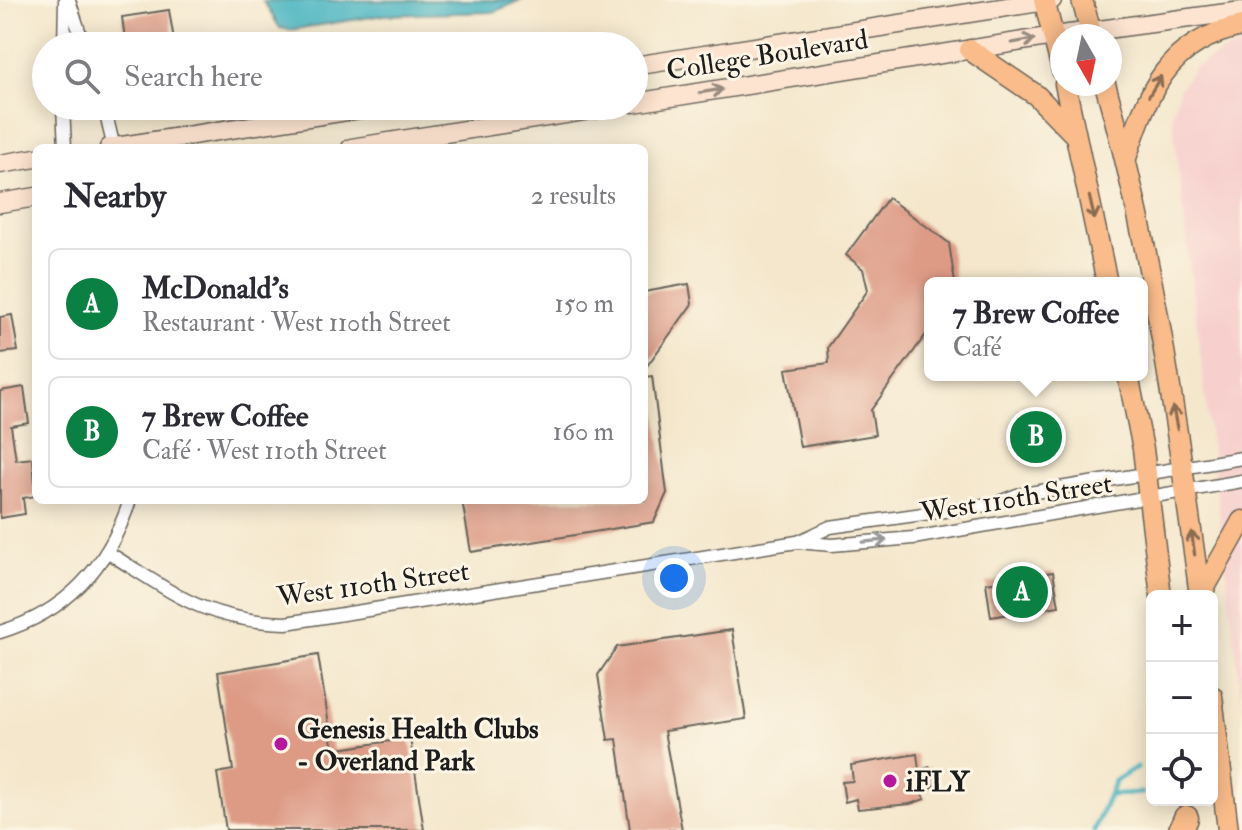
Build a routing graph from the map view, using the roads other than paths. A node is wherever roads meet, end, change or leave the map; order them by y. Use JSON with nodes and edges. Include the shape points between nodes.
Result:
{"nodes":[{"id":1,"x":67,"y":0,"type":"edge"},
{"id":2,"x":1047,"y":0,"type":"edge"},
{"id":3,"x":1082,"y":0,"type":"edge"},
{"id":4,"x":1242,"y":11,"type":"edge"},
{"id":5,"x":1052,"y":24,"type":"edge"},
{"id":6,"x":1088,"y":24,"type":"edge"},
{"id":7,"x":1242,"y":26,"type":"edge"},
{"id":8,"x":1122,"y":29,"type":"edge"},
{"id":9,"x":65,"y":32,"type":"edge"},
{"id":10,"x":79,"y":32,"type":"edge"},
{"id":11,"x":1050,"y":37,"type":"edge"},
{"id":12,"x":970,"y":50,"type":"junction"},
{"id":13,"x":648,"y":64,"type":"edge"},
{"id":14,"x":1067,"y":96,"type":"edge"},
{"id":15,"x":1108,"y":96,"type":"edge"},
{"id":16,"x":648,"y":101,"type":"edge"},
{"id":17,"x":64,"y":120,"type":"edge"},
{"id":18,"x":107,"y":120,"type":"edge"},
{"id":19,"x":290,"y":120,"type":"edge"},
{"id":20,"x":528,"y":120,"type":"edge"},
{"id":21,"x":1074,"y":134,"type":"junction"},
{"id":22,"x":65,"y":144,"type":"edge"},
{"id":23,"x":111,"y":144,"type":"edge"},
{"id":24,"x":137,"y":144,"type":"edge"},
{"id":25,"x":376,"y":144,"type":"edge"},
{"id":26,"x":1126,"y":158,"type":"junction"},
{"id":27,"x":32,"y":159,"type":"edge"},
{"id":28,"x":0,"y":164,"type":"edge"},
{"id":29,"x":32,"y":198,"type":"edge"},
{"id":30,"x":0,"y":203,"type":"edge"},
{"id":31,"x":1106,"y":277,"type":"edge"},
{"id":32,"x":1148,"y":277,"type":"edge"},
{"id":33,"x":1148,"y":278,"type":"edge"},
{"id":34,"x":1129,"y":381,"type":"edge"},
{"id":35,"x":1242,"y":458,"type":"edge"},
{"id":36,"x":1183,"y":469,"type":"junction"},
{"id":37,"x":1147,"y":476,"type":"junction"},
{"id":38,"x":1242,"y":481,"type":"edge"},
{"id":39,"x":1186,"y":491,"type":"junction"},
{"id":40,"x":1150,"y":499,"type":"junction"},
{"id":41,"x":128,"y":504,"type":"edge"},
{"id":42,"x":1242,"y":521,"type":"edge"},
{"id":43,"x":797,"y":542,"type":"junction"},
{"id":44,"x":107,"y":552,"type":"junction"},
{"id":45,"x":1160,"y":590,"type":"edge"},
{"id":46,"x":1199,"y":590,"type":"edge"},
{"id":47,"x":1203,"y":590,"type":"edge"},
{"id":48,"x":0,"y":632,"type":"edge"},
{"id":49,"x":1217,"y":734,"type":"edge"},
{"id":50,"x":1228,"y":830,"type":"edge"}],
"edges":[{"from":1,"to":9,"type":"street"},
{"from":1,"to":10,"type":"street"},
{"from":2,"to":5,"type":"main road"},
{"from":2,"to":13,"type":"main road","name":"College Boulevard"},
{"from":3,"to":6,"type":"main road"},
{"from":4,"to":8,"type":"main road","name":"College Boulevard"},
{"from":26,"to":7,"type":"main road","one_way":true,"via":[[1149,97],[1168,67],[1200,40]]},
{"from":12,"to":11,"type":"main road","name":"College Boulevard","one_way":true},
{"from":16,"to":12,"type":"main road","name":"College Boulevard","one_way":true},
{"from":12,"to":21,"type":"main road","via":[[1036,95]]},
{"from":14,"to":21,"type":"main road"},
{"from":15,"to":26,"type":"main road"},
{"from":17,"to":22,"type":"street"},
{"from":18,"to":23,"type":"street"},
{"from":19,"to":24,"type":"main road"},
{"from":20,"to":25,"type":"main road"},
{"from":21,"to":31,"type":"main road","one_way":true},
{"from":32,"to":26,"type":"main road","one_way":true},
{"from":27,"to":28,"type":"main road"},
{"from":29,"to":30,"type":"main road"},
{"from":36,"to":33,"type":"main road","one_way":true},
{"from":34,"to":37,"type":"main road"},
{"from":35,"to":36,"type":"street","name":"West 110th Street"},
{"from":36,"to":37,"type":"street","name":"West 110th Street"},
{"from":36,"to":39,"type":"main road"},
{"from":37,"to":40,"type":"main road"},
{"from":37,"to":43,"type":"street","name":"West 110th Street","via":[[830,527]]},
{"from":38,"to":39,"type":"street","name":"West 110th Street"},
{"from":39,"to":40,"type":"street","name":"West 110th Street"},
{"from":46,"to":39,"type":"main road","one_way":true},
{"from":43,"to":40,"type":"street","name":"West 110th Street","one_way":true,"via":[[832,545],[913,538]]},
{"from":40,"to":45,"type":"main road"},
{"from":41,"to":44,"type":"street"},
{"from":42,"to":47,"type":"main road"},
{"from":43,"to":44,"type":"street","name":"West 110th Street","via":[[286,623],[215,614]]},
{"from":44,"to":48,"type":"street","via":[[73,594],[48,613]]},
{"from":49,"to":50,"type":"main road"}]}
